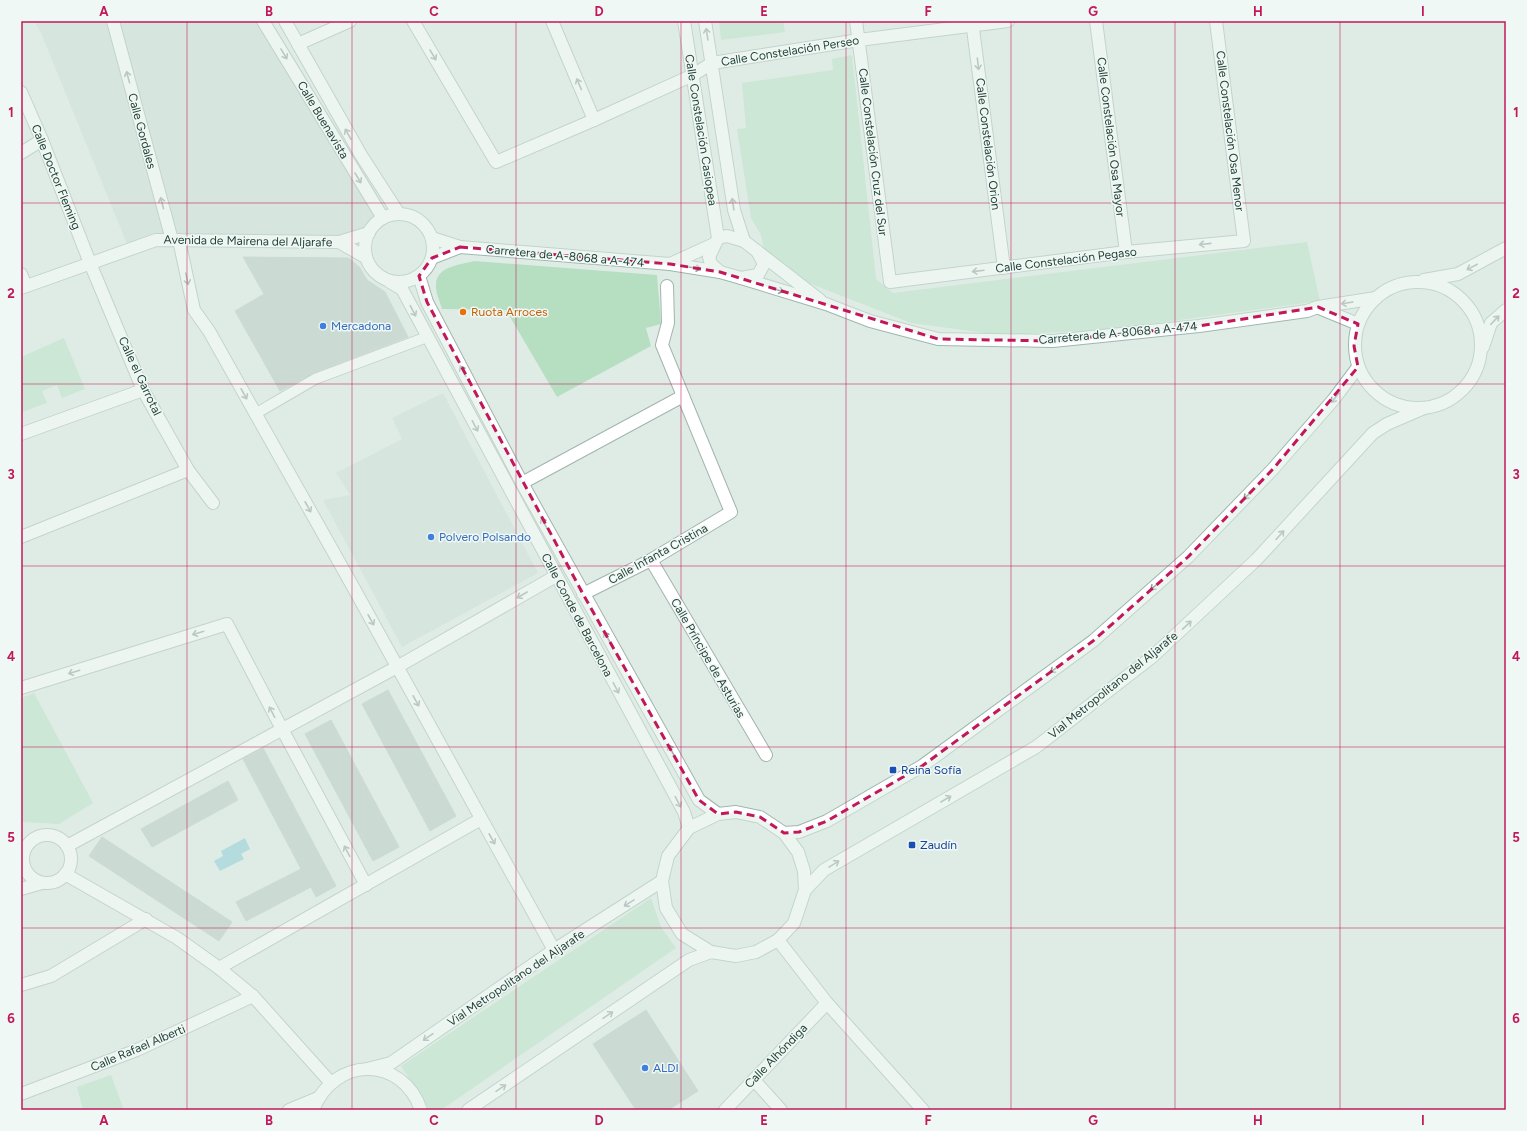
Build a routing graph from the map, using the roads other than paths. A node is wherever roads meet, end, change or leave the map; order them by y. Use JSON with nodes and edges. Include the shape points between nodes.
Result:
{"nodes":[{"id":1,"x":113,"y":21,"type":"edge"},
{"id":2,"x":264,"y":21,"type":"edge"},
{"id":3,"x":285,"y":21,"type":"edge"},
{"id":4,"x":350,"y":21,"type":"edge"},
{"id":5,"x":413,"y":21,"type":"edge"},
{"id":6,"x":552,"y":21,"type":"edge"},
{"id":7,"x":684,"y":21,"type":"edge"},
{"id":8,"x":705,"y":21,"type":"edge"},
{"id":9,"x":856,"y":21,"type":"edge"},
{"id":10,"x":1008,"y":21,"type":"edge"},
{"id":11,"x":1096,"y":21,"type":"edge"},
{"id":12,"x":1216,"y":21,"type":"edge"},
{"id":13,"x":972,"y":23,"type":"edge"},
{"id":14,"x":859,"y":40,"type":"junction"},
{"id":15,"x":298,"y":44,"type":"junction"},
{"id":16,"x":712,"y":63,"type":"junction"},
{"id":17,"x":693,"y":75,"type":"junction"},
{"id":18,"x":21,"y":92,"type":"edge"},
{"id":19,"x":594,"y":120,"type":"junction"},
{"id":20,"x":42,"y":140,"type":"junction"},
{"id":21,"x":21,"y":153,"type":"edge"},
{"id":22,"x":399,"y":214,"type":"junction"},
{"id":23,"x":382,"y":218,"type":"junction"},
{"id":24,"x":369,"y":232,"type":"junction"},
{"id":25,"x":432,"y":238,"type":"junction"},
{"id":26,"x":175,"y":240,"type":"junction"},
{"id":27,"x":716,"y":241,"type":"junction"},
{"id":28,"x":744,"y":241,"type":"junction"},
{"id":29,"x":1244,"y":241,"type":"joint"},
{"id":30,"x":339,"y":242,"type":"junction"},
{"id":31,"x":460,"y":247,"type":"junction"},
{"id":32,"x":1506,"y":248,"type":"edge"},
{"id":33,"x":757,"y":251,"type":"junction"},
{"id":34,"x":1126,"y":252,"type":"junction"},
{"id":35,"x":365,"y":257,"type":"junction"},
{"id":36,"x":432,"y":258,"type":"junction"},
{"id":37,"x":90,"y":263,"type":"junction"},
{"id":38,"x":670,"y":264,"type":"junction"},
{"id":39,"x":1004,"y":268,"type":"junction"},
{"id":40,"x":720,"y":272,"type":"junction"},
{"id":41,"x":21,"y":274,"type":"edge"},
{"id":42,"x":419,"y":276,"type":"junction"},
{"id":43,"x":740,"y":278,"type":"junction"},
{"id":44,"x":390,"y":282,"type":"junction"},
{"id":45,"x":890,"y":282,"type":"joint"},
{"id":46,"x":1409,"y":282,"type":"junction"},
{"id":47,"x":667,"y":286,"type":"dead end"},
{"id":48,"x":23,"y":287,"type":"edge"},
{"id":49,"x":1376,"y":298,"type":"junction"},
{"id":50,"x":826,"y":304,"type":"junction"},
{"id":51,"x":1318,"y":307,"type":"junction"},
{"id":52,"x":1506,"y":310,"type":"edge"},
{"id":53,"x":1358,"y":324,"type":"junction"},
{"id":54,"x":428,"y":337,"type":"junction"},
{"id":55,"x":1480,"y":360,"type":"junction"},
{"id":56,"x":1358,"y":367,"type":"junction"},
{"id":57,"x":143,"y":390,"type":"junction"},
{"id":58,"x":683,"y":396,"type":"junction"},
{"id":59,"x":1424,"y":408,"type":"junction"},
{"id":60,"x":256,"y":414,"type":"junction"},
{"id":61,"x":21,"y":434,"type":"edge"},
{"id":62,"x":188,"y":470,"type":"junction"},
{"id":63,"x":522,"y":483,"type":"junction"},
{"id":64,"x":213,"y":503,"type":"dead end"},
{"id":65,"x":21,"y":536,"type":"edge"},
{"id":66,"x":651,"y":560,"type":"junction"},
{"id":67,"x":556,"y":576,"type":"junction"},
{"id":68,"x":584,"y":594,"type":"junction"},
{"id":69,"x":397,"y":667,"type":"junction"},
{"id":70,"x":21,"y":688,"type":"edge"},
{"id":71,"x":282,"y":729,"type":"junction"},
{"id":72,"x":766,"y":755,"type":"dead end"},
{"id":73,"x":718,"y":814,"type":"junction"},
{"id":74,"x":481,"y":819,"type":"junction"},
{"id":75,"x":689,"y":828,"type":"junction"},
{"id":76,"x":784,"y":833,"type":"junction"},
{"id":77,"x":23,"y":846,"type":"edge"},
{"id":78,"x":67,"y":846,"type":"junction"},
{"id":79,"x":65,"y":874,"type":"junction"},
{"id":80,"x":662,"y":882,"type":"junction"},
{"id":81,"x":42,"y":883,"type":"junction"},
{"id":82,"x":366,"y":885,"type":"junction"},
{"id":83,"x":21,"y":889,"type":"edge"},
{"id":84,"x":805,"y":890,"type":"junction"},
{"id":85,"x":146,"y":919,"type":"junction"},
{"id":86,"x":778,"y":940,"type":"junction"},
{"id":87,"x":554,"y":950,"type":"junction"},
{"id":88,"x":711,"y":952,"type":"junction"},
{"id":89,"x":219,"y":968,"type":"junction"},
{"id":90,"x":21,"y":985,"type":"edge"},
{"id":91,"x":253,"y":996,"type":"junction"},
{"id":92,"x":827,"y":1003,"type":"junction"},
{"id":93,"x":367,"y":1069,"type":"junction"},
{"id":94,"x":754,"y":1080,"type":"junction"},
{"id":95,"x":331,"y":1083,"type":"junction"},
{"id":96,"x":21,"y":1094,"type":"edge"},
{"id":97,"x":318,"y":1098,"type":"junction"},
{"id":98,"x":289,"y":1110,"type":"edge"},
{"id":99,"x":314,"y":1110,"type":"edge"},
{"id":100,"x":421,"y":1110,"type":"edge"},
{"id":101,"x":468,"y":1110,"type":"edge"},
{"id":102,"x":725,"y":1110,"type":"edge"},
{"id":103,"x":781,"y":1110,"type":"edge"},
{"id":104,"x":923,"y":1110,"type":"edge"}],
"edges":[{"from":26,"to":1,"type":"street","name":"Calle Gordales","one_way":true},
{"from":2,"to":23,"type":"street","name":"Calle Buenavista","one_way":true},
{"from":3,"to":15,"type":"street","name":"Calle Buenavista"},
{"from":4,"to":15,"type":"street"},
{"from":5,"to":19,"type":"street","name":"Calle Constelación Perseo","one_way":true,"via":[[496,162]]},
{"from":19,"to":6,"type":"street","one_way":true},
{"from":7,"to":17,"type":"street","name":"Calle Constelación Casiopea"},
{"from":16,"to":8,"type":"street","name":"Calle Constelación Casiopea","one_way":true},
{"from":9,"to":14,"type":"street","name":"Calle Constelación Cruz del Sur"},
{"from":10,"to":13,"type":"street","name":"Calle Constelación Perseo"},
{"from":11,"to":34,"type":"street","name":"Calle Constelación Osa Mayor"},
{"from":12,"to":29,"type":"street","name":"Calle Constelación Osa Menor"},
{"from":13,"to":14,"type":"street","name":"Calle Constelación Perseo"},
{"from":13,"to":39,"type":"street","name":"Calle Constelación Orion","one_way":true},
{"from":14,"to":16,"type":"street","name":"Calle Constelación Perseo"},
{"from":14,"to":45,"type":"street","name":"Calle Constelación Cruz del Sur"},
{"from":22,"to":15,"type":"street","name":"Calle Buenavista","one_way":true,"via":[[360,155]]},
{"from":16,"to":17,"type":"street","name":"Calle Constelación Perseo"},
{"from":28,"to":16,"type":"street","name":"Calle Constelación Casiopea","one_way":true,"via":[[734,210]]},
{"from":17,"to":19,"type":"street","name":"Calle Constelación Perseo"},
{"from":17,"to":27,"type":"street","name":"Calle Constelación Casiopea"},
{"from":18,"to":20,"type":"street","name":"Calle Doctor Fleming"},
{"from":20,"to":21,"type":"street"},
{"from":20,"to":37,"type":"street","name":"Calle Doctor Fleming"},
{"from":22,"to":23,"type":"street"},
{"from":22,"to":25,"type":"street","via":[[417,219],[426,227]]},
{"from":23,"to":24,"type":"street"},
{"from":24,"to":30,"type":"street"},
{"from":24,"to":35,"type":"street","via":[[365,244]]},
{"from":25,"to":31,"type":"street"},
{"from":25,"to":36,"type":"street"},
{"from":26,"to":30,"type":"street","name":"Avenida de Mairena del Aljarafe"},
{"from":26,"to":37,"type":"street","name":"Avenida de Mairena del Aljarafe","via":[[156,240]]},
{"from":26,"to":60,"type":"street","name":"Calle Gordales","one_way":true,"via":[[194,310],[209,331]]},
{"from":27,"to":28,"type":"street","via":[[727,236]]},
{"from":27,"to":38,"type":"street","name":"Carretera de A-8068 a A-474"},
{"from":27,"to":40,"type":"street","via":[[709,257],[711,264]]},
{"from":28,"to":33,"type":"street"},
{"from":29,"to":34,"type":"street","name":"Calle Constelación Pegaso","one_way":true},
{"from":30,"to":35,"type":"street"},
{"from":31,"to":36,"type":"street"},
{"from":31,"to":38,"type":"street","name":"Carretera de A-8068 a A-474"},
{"from":32,"to":46,"type":"street","name":"Vial Metropolitano del Aljarafe","one_way":true,"via":[[1458,274]]},
{"from":33,"to":43,"type":"street","via":[[764,264],[758,275]]},
{"from":33,"to":50,"type":"street","name":"Carretera de A-8068 a A-474"},
{"from":34,"to":39,"type":"street","name":"Calle Constelación Pegaso"},
{"from":35,"to":44,"type":"street","via":[[373,271]]},
{"from":36,"to":42,"type":"street"},
{"from":37,"to":48,"type":"street","name":"Avenida de Mairena del Aljarafe"},
{"from":37,"to":57,"type":"street","name":"Calle el Garrotal"},
{"from":38,"to":40,"type":"street","name":"Carretera de A-8068 a A-474","one_way":true},
{"from":39,"to":45,"type":"street","name":"Calle Constelación Pegaso","one_way":true},
{"from":40,"to":43,"type":"street"},
{"from":41,"to":48,"type":"street"},
{"from":42,"to":44,"type":"street","via":[[405,282]]},
{"from":63,"to":42,"type":"street","name":"Calle Conde de Barcelona","one_way":true,"via":[[427,302]]},
{"from":43,"to":50,"type":"street","name":"Carretera de A-8068 a A-474","one_way":true},
{"from":44,"to":54,"type":"street","name":"Calle Conde de Barcelona","one_way":true,"via":[[402,289]]},
{"from":46,"to":49,"type":"street","name":"Vial Metropolitano del Aljarafe","via":[[1388,289]]},
{"from":46,"to":55,"type":"street","name":"Vial Metropolitano del Aljarafe","via":[[1439,285],[1468,305],[1481,338]]},
{"from":47,"to":58,"type":"street","via":[[668,324],[662,344]]},
{"from":49,"to":51,"type":"street","name":"Carretera de A-8068 a A-474","one_way":true},
{"from":49,"to":53,"type":"street","name":"Vial Metropolitano del Aljarafe"},
{"from":50,"to":51,"type":"street","name":"Carretera de A-8068 a A-474","via":[[870,321],[938,339],[1053,341],[1199,326]]},
{"from":51,"to":53,"type":"street"},
{"from":55,"to":52,"type":"street","name":"Vial Metropolitano del Aljarafe","one_way":true,"via":[[1491,323]]},
{"from":53,"to":56,"type":"street","name":"Vial Metropolitano del Aljarafe","via":[[1354,346]]},
{"from":54,"to":60,"type":"street","via":[[315,379]]},
{"from":54,"to":67,"type":"street","name":"Calle Conde de Barcelona","one_way":true},
{"from":55,"to":59,"type":"street","name":"Vial Metropolitano del Aljarafe","via":[[1466,387],[1445,402]]},
{"from":56,"to":59,"type":"street","name":"Vial Metropolitano del Aljarafe","via":[[1366,382],[1387,401],[1408,408]]},
{"from":56,"to":76,"type":"street","one_way":true,"via":[[1334,399],[1278,463],[1188,557],[1093,641],[922,766],[827,821],[799,832]]},
{"from":57,"to":61,"type":"street"},
{"from":57,"to":62,"type":"street","name":"Calle el Garrotal"},
{"from":58,"to":63,"type":"street"},
{"from":58,"to":66,"type":"street","name":"Calle Infanta Cristina","via":[[731,512]]},
{"from":84,"to":59,"type":"street","name":"Vial Metropolitano del Aljarafe","one_way":true,"via":[[824,870],[1036,747],[1152,657],[1256,560],[1373,433]]},
{"from":60,"to":69,"type":"street","name":"Calle Gordales","one_way":true},
{"from":62,"to":64,"type":"street","name":"Calle el Garrotal"},
{"from":62,"to":65,"type":"street"},
{"from":68,"to":63,"type":"street","name":"Calle Conde de Barcelona","one_way":true},
{"from":66,"to":68,"type":"street","name":"Calle Infanta Cristina"},
{"from":66,"to":72,"type":"street","name":"Calle Príncipe de Asturias"},
{"from":67,"to":69,"type":"street","one_way":true},
{"from":67,"to":75,"type":"street","name":"Calle Conde de Barcelona","one_way":true,"via":[[684,812]]},
{"from":73,"to":68,"type":"street","name":"Calle Conde de Barcelona","one_way":true,"via":[[699,800]]},
{"from":69,"to":71,"type":"street"},
{"from":69,"to":74,"type":"street","name":"Calle Gordales","one_way":true},
{"from":71,"to":70,"type":"street","one_way":true,"via":[[227,624]]},
{"from":71,"to":78,"type":"street"},
{"from":82,"to":71,"type":"street","one_way":true},
{"from":73,"to":75,"type":"street","name":"Vial Metropolitano del Aljarafe"},
{"from":73,"to":76,"type":"street","name":"Vial Metropolitano del Aljarafe","via":[[736,812],[760,817]]},
{"from":74,"to":82,"type":"street"},
{"from":74,"to":87,"type":"street","name":"Calle Gordales","one_way":true},
{"from":75,"to":80,"type":"street","name":"Vial Metropolitano del Aljarafe","via":[[668,856]]},
{"from":76,"to":84,"type":"street","name":"Vial Metropolitano del Aljarafe","via":[[798,852],[804,871]]},
{"from":77,"to":78,"type":"street","via":[[44,835],[60,839]]},
{"from":77,"to":81,"type":"street","via":[[23,864],[26,871],[30,877]]},
{"from":78,"to":79,"type":"street","via":[[71,859]]},
{"from":79,"to":81,"type":"street","via":[[60,879]]},
{"from":79,"to":85,"type":"street"},
{"from":80,"to":87,"type":"street","name":"Vial Metropolitano del Aljarafe","one_way":true},
{"from":80,"to":88,"type":"street","name":"Vial Metropolitano del Aljarafe","via":[[666,908],[682,934]]},
{"from":81,"to":83,"type":"street"},
{"from":82,"to":89,"type":"street"},
{"from":84,"to":86,"type":"street","name":"Vial Metropolitano del Aljarafe","via":[[794,923]]},
{"from":85,"to":89,"type":"street","via":[[178,938]]},
{"from":85,"to":90,"type":"street","via":[[51,976]]},
{"from":86,"to":88,"type":"street","name":"Vial Metropolitano del Aljarafe","via":[[756,952],[736,956]]},
{"from":86,"to":92,"type":"street"},
{"from":87,"to":93,"type":"street","name":"Vial Metropolitano del Aljarafe","one_way":true,"via":[[391,1063]]},
{"from":101,"to":88,"type":"street","name":"Vial Metropolitano del Aljarafe","one_way":true,"via":[[689,960]]},
{"from":89,"to":91,"type":"street"},
{"from":91,"to":95,"type":"street"},
{"from":91,"to":96,"type":"street","name":"Calle Rafael Alberti","via":[[137,1050]]},
{"from":92,"to":94,"type":"street","name":"Calle Alhóndiga"},
{"from":92,"to":104,"type":"street"},
{"from":93,"to":95,"type":"street","name":"Vial Metropolitano del Aljarafe","via":[[348,1072]]},
{"from":93,"to":100,"type":"street","name":"Vial Metropolitano del Aljarafe","via":[[389,1073],[406,1084]]},
{"from":94,"to":102,"type":"street","name":"Calle Alhóndiga"},
{"from":94,"to":103,"type":"street"},
{"from":95,"to":97,"type":"street","name":"Vial Metropolitano del Aljarafe"},
{"from":97,"to":98,"type":"street","name":"Vial Metropolitano del Aljarafe"},
{"from":97,"to":99,"type":"street","name":"Vial Metropolitano del Aljarafe"}]}
